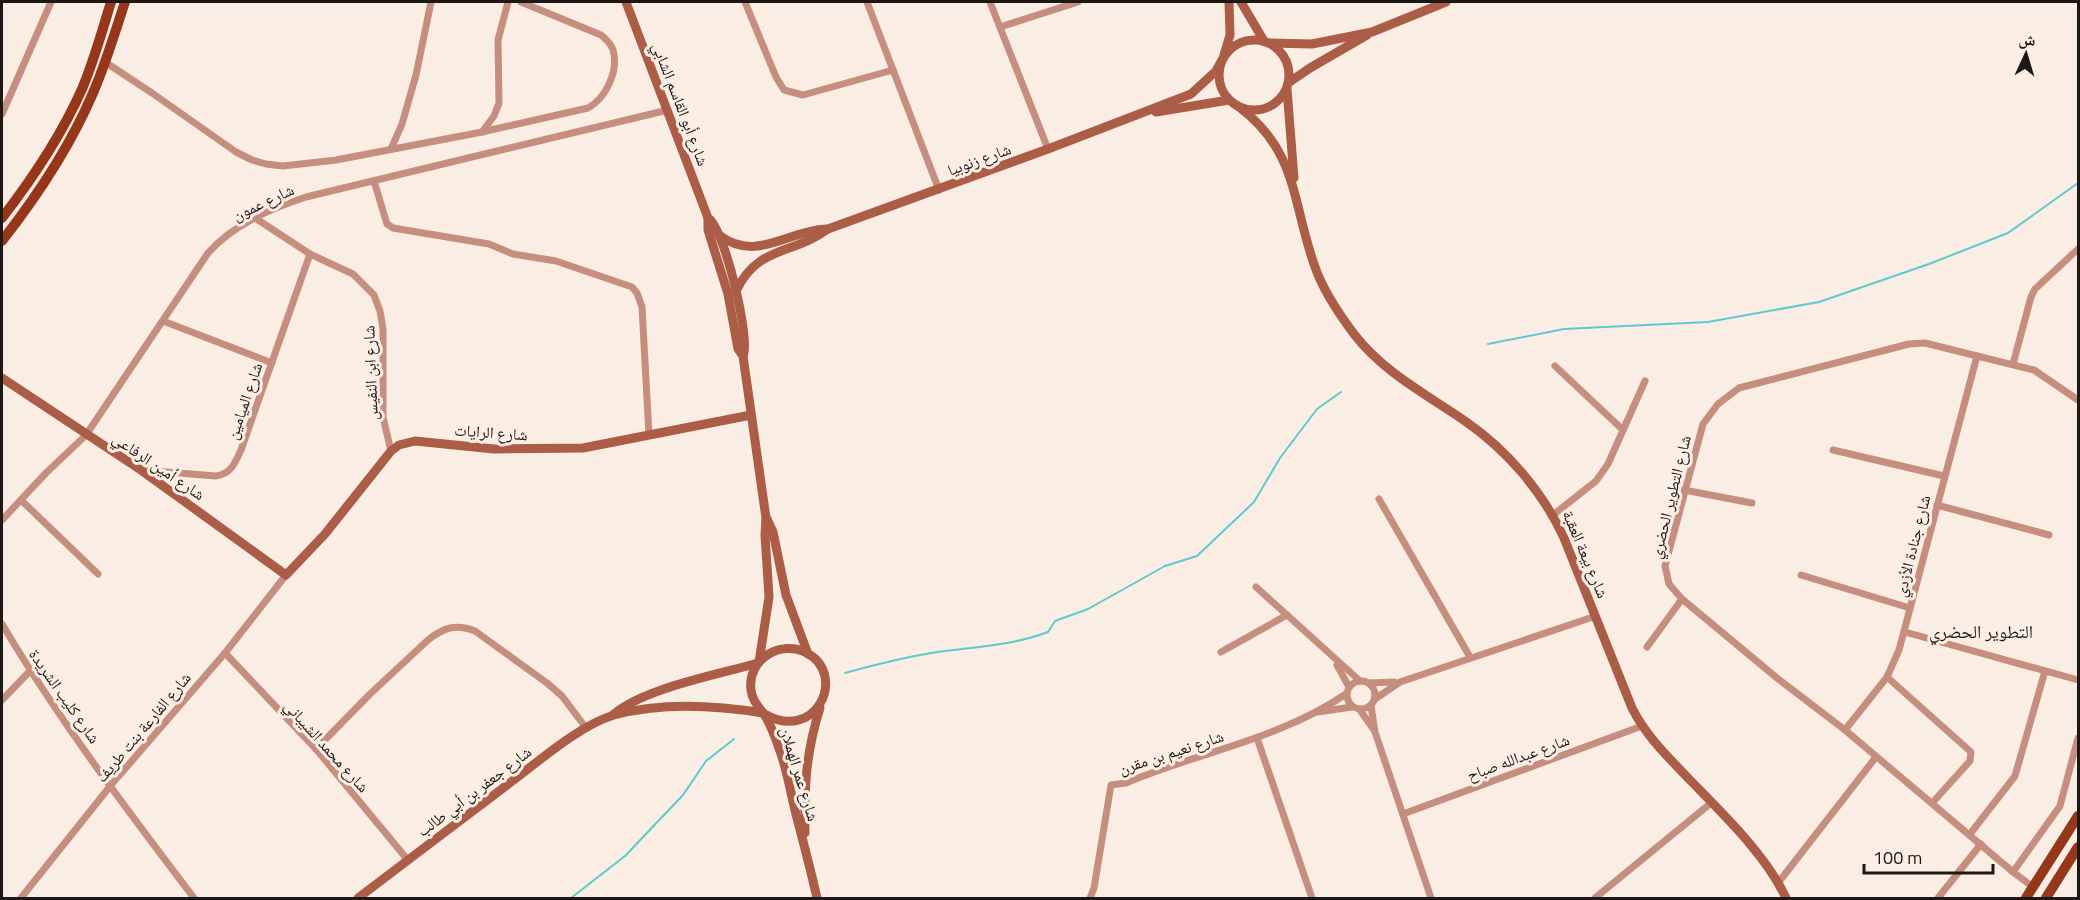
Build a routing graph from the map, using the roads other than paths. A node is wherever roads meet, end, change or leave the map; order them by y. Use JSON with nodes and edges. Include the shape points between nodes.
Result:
{"nodes":[{"id":1,"x":51,"y":2,"type":"edge"},
{"id":2,"x":111,"y":2,"type":"edge"},
{"id":3,"x":125,"y":2,"type":"edge"},
{"id":4,"x":431,"y":2,"type":"edge"},
{"id":5,"x":508,"y":2,"type":"edge"},
{"id":6,"x":521,"y":2,"type":"edge"},
{"id":7,"x":626,"y":2,"type":"edge"},
{"id":8,"x":744,"y":2,"type":"edge"},
{"id":9,"x":867,"y":2,"type":"edge"},
{"id":10,"x":990,"y":2,"type":"edge"},
{"id":11,"x":1077,"y":2,"type":"edge"},
{"id":12,"x":1229,"y":2,"type":"edge"},
{"id":13,"x":1241,"y":2,"type":"edge"},
{"id":14,"x":1446,"y":2,"type":"edge"},
{"id":15,"x":1231,"y":17,"type":"junction"},
{"id":16,"x":1249,"y":17,"type":"junction"},
{"id":17,"x":1000,"y":27,"type":"junction"},
{"id":18,"x":1372,"y":32,"type":"junction"},
{"id":19,"x":1267,"y":42,"type":"junction"},
{"id":20,"x":94,"y":56,"type":"junction"},
{"id":21,"x":1223,"y":59,"type":"junction"},
{"id":22,"x":105,"y":62,"type":"junction"},
{"id":23,"x":893,"y":70,"type":"junction"},
{"id":24,"x":1288,"y":86,"type":"junction"},
{"id":25,"x":1229,"y":100,"type":"junction"},
{"id":26,"x":1239,"y":106,"type":"junction"},
{"id":27,"x":668,"y":110,"type":"junction"},
{"id":28,"x":2,"y":114,"type":"edge"},
{"id":29,"x":1139,"y":115,"type":"junction"},
{"id":30,"x":482,"y":132,"type":"junction"},
{"id":31,"x":1048,"y":149,"type":"junction"},
{"id":32,"x":391,"y":150,"type":"junction"},
{"id":33,"x":374,"y":180,"type":"junction"},
{"id":34,"x":939,"y":190,"type":"junction"},
{"id":35,"x":1295,"y":190,"type":"junction"},
{"id":36,"x":2,"y":218,"type":"edge"},
{"id":37,"x":255,"y":218,"type":"junction"},
{"id":38,"x":708,"y":218,"type":"junction"},
{"id":39,"x":828,"y":229,"type":"junction"},
{"id":40,"x":719,"y":235,"type":"junction"},
{"id":41,"x":2,"y":241,"type":"edge"},
{"id":42,"x":2079,"y":249,"type":"edge"},
{"id":43,"x":310,"y":254,"type":"junction"},
{"id":44,"x":736,"y":291,"type":"junction"},
{"id":45,"x":163,"y":321,"type":"junction"},
{"id":46,"x":743,"y":356,"type":"junction"},
{"id":47,"x":1977,"y":356,"type":"junction"},
{"id":48,"x":272,"y":363,"type":"junction"},
{"id":49,"x":2013,"y":364,"type":"junction"},
{"id":50,"x":1555,"y":366,"type":"dead end"},
{"id":51,"x":2,"y":372,"type":"edge"},
{"id":52,"x":2,"y":378,"type":"edge"},
{"id":53,"x":1646,"y":381,"type":"dead end"},
{"id":54,"x":14,"y":385,"type":"junction"},
{"id":55,"x":2079,"y":400,"type":"edge"},
{"id":56,"x":751,"y":415,"type":"junction"},
{"id":57,"x":1623,"y":430,"type":"junction"},
{"id":58,"x":86,"y":435,"type":"junction"},
{"id":59,"x":649,"y":435,"type":"junction"},
{"id":60,"x":1833,"y":450,"type":"dead end"},
{"id":61,"x":391,"y":451,"type":"junction"},
{"id":62,"x":141,"y":470,"type":"junction"},
{"id":63,"x":1944,"y":476,"type":"junction"},
{"id":64,"x":1684,"y":490,"type":"junction"},
{"id":65,"x":1379,"y":499,"type":"dead end"},
{"id":66,"x":21,"y":500,"type":"junction"},
{"id":67,"x":1752,"y":503,"type":"dead end"},
{"id":68,"x":1936,"y":505,"type":"junction"},
{"id":69,"x":1553,"y":515,"type":"junction"},
{"id":70,"x":766,"y":518,"type":"junction"},
{"id":71,"x":2,"y":520,"type":"edge"},
{"id":72,"x":2049,"y":535,"type":"dead end"},
{"id":73,"x":98,"y":574,"type":"dead end"},
{"id":74,"x":286,"y":575,"type":"junction"},
{"id":75,"x":1801,"y":575,"type":"dead end"},
{"id":76,"x":1256,"y":587,"type":"dead end"},
{"id":77,"x":1682,"y":599,"type":"junction"},
{"id":78,"x":1910,"y":608,"type":"junction"},
{"id":79,"x":1287,"y":615,"type":"junction"},
{"id":80,"x":1596,"y":616,"type":"junction"},
{"id":81,"x":2,"y":624,"type":"edge"},
{"id":82,"x":1905,"y":633,"type":"junction"},
{"id":83,"x":1647,"y":646,"type":"dead end"},
{"id":84,"x":1221,"y":652,"type":"dead end"},
{"id":85,"x":225,"y":653,"type":"junction"},
{"id":86,"x":808,"y":654,"type":"junction"},
{"id":87,"x":1470,"y":657,"type":"junction"},
{"id":88,"x":1335,"y":660,"type":"junction"},
{"id":89,"x":758,"y":663,"type":"junction"},
{"id":90,"x":30,"y":671,"type":"junction"},
{"id":91,"x":2045,"y":671,"type":"junction"},
{"id":92,"x":1887,"y":677,"type":"junction"},
{"id":93,"x":2079,"y":680,"type":"edge"},
{"id":94,"x":1360,"y":681,"type":"junction"},
{"id":95,"x":1400,"y":682,"type":"junction"},
{"id":96,"x":1369,"y":683,"type":"junction"},
{"id":97,"x":1347,"y":690,"type":"junction"},
{"id":98,"x":2,"y":700,"type":"edge"},
{"id":99,"x":821,"y":702,"type":"junction"},
{"id":100,"x":1373,"y":702,"type":"junction"},
{"id":101,"x":1352,"y":707,"type":"junction"},
{"id":102,"x":1360,"y":710,"type":"junction"},
{"id":103,"x":1313,"y":712,"type":"junction"},
{"id":104,"x":763,"y":713,"type":"junction"},
{"id":105,"x":612,"y":716,"type":"junction"},
{"id":106,"x":1642,"y":726,"type":"junction"},
{"id":107,"x":586,"y":728,"type":"junction"},
{"id":108,"x":1845,"y":730,"type":"junction"},
{"id":109,"x":1375,"y":732,"type":"junction"},
{"id":110,"x":1257,"y":738,"type":"junction"},
{"id":111,"x":2079,"y":738,"type":"edge"},
{"id":112,"x":316,"y":749,"type":"junction"},
{"id":113,"x":1876,"y":757,"type":"junction"},
{"id":114,"x":111,"y":785,"type":"junction"},
{"id":115,"x":1932,"y":802,"type":"junction"},
{"id":116,"x":1711,"y":803,"type":"junction"},
{"id":117,"x":1403,"y":814,"type":"junction"},
{"id":118,"x":2079,"y":816,"type":"edge"},
{"id":119,"x":1970,"y":834,"type":"junction"},
{"id":120,"x":1981,"y":844,"type":"junction"},
{"id":121,"x":805,"y":845,"type":"junction"},
{"id":122,"x":2078,"y":852,"type":"edge"},
{"id":123,"x":407,"y":859,"type":"junction"},
{"id":124,"x":2013,"y":872,"type":"junction"},
{"id":125,"x":1778,"y":883,"type":"junction"},
{"id":126,"x":2033,"y":886,"type":"junction"},
{"id":127,"x":24,"y":895,"type":"edge"},
{"id":128,"x":35,"y":898,"type":"edge"},
{"id":129,"x":194,"y":898,"type":"edge"},
{"id":130,"x":358,"y":898,"type":"edge"},
{"id":131,"x":817,"y":898,"type":"edge"},
{"id":132,"x":1090,"y":898,"type":"edge"},
{"id":133,"x":1312,"y":898,"type":"edge"},
{"id":134,"x":1431,"y":898,"type":"edge"},
{"id":135,"x":1595,"y":898,"type":"edge"},
{"id":136,"x":1786,"y":898,"type":"edge"},
{"id":137,"x":1938,"y":898,"type":"edge"},
{"id":138,"x":2026,"y":898,"type":"edge"},
{"id":139,"x":2046,"y":898,"type":"edge"}],
"edges":[{"from":1,"to":28,"type":"street"},
{"from":2,"to":20,"type":"main road"},
{"from":3,"to":22,"type":"main road"},
{"from":4,"to":32,"type":"street","via":[[416,75]]},
{"from":5,"to":30,"type":"street","via":[[498,40],[499,103]]},
{"from":6,"to":30,"type":"street","via":[[602,35],[613,49],[611,78],[597,102],[588,108]]},
{"from":7,"to":27,"type":"street","name":"شارع أبو القاسم الشابي"},
{"from":8,"to":23,"type":"street","via":[[784,90],[803,95]]},
{"from":9,"to":23,"type":"street"},
{"from":10,"to":17,"type":"street"},
{"from":11,"to":17,"type":"street"},
{"from":12,"to":15,"type":"street"},
{"from":13,"to":16,"type":"street"},
{"from":14,"to":18,"type":"street"},
{"from":15,"to":16,"type":"street"},
{"from":15,"to":21,"type":"street"},
{"from":16,"to":19,"type":"street"},
{"from":17,"to":31,"type":"street"},
{"from":18,"to":19,"type":"street","via":[[1312,44]]},
{"from":18,"to":24,"type":"street","via":[[1310,68]]},
{"from":19,"to":21,"type":"street","via":[[1246,41]]},
{"from":19,"to":24,"type":"street","via":[[1288,64]]},
{"from":20,"to":22,"type":"main road"},
{"from":20,"to":36,"type":"main road","via":[[54,144]]},
{"from":21,"to":25,"type":"street","via":[[1219,81]]},
{"from":21,"to":29,"type":"street","name":"شارع زنوبيا","via":[[1191,94]]},
{"from":22,"to":32,"type":"street","via":[[252,160],[283,166]]},
{"from":22,"to":41,"type":"main road","via":[[64,151]]},
{"from":23,"to":34,"type":"street"},
{"from":24,"to":26,"type":"street","via":[[1272,106],[1250,110]]},
{"from":24,"to":35,"type":"street","name":"شارع بيعة العقبة"},
{"from":25,"to":26,"type":"street"},
{"from":25,"to":29,"type":"street","name":"شارع زنوبيا"},
{"from":26,"to":35,"type":"street","name":"شارع بيعة العقبة","via":[[1276,145]]},
{"from":27,"to":33,"type":"street","name":"شارع عمون"},
{"from":27,"to":38,"type":"street","name":"شارع أبو القاسم الشابي"},
{"from":29,"to":31,"type":"street","name":"شارع زنوبيا"},
{"from":30,"to":32,"type":"street"},
{"from":31,"to":34,"type":"street","name":"شارع زنوبيا"},
{"from":33,"to":37,"type":"street","name":"شارع عمون","via":[[306,197]]},
{"from":33,"to":59,"type":"street","via":[[387,224],[393,228],[489,244],[513,254],[556,261],[626,284],[637,293],[642,307]]},
{"from":34,"to":39,"type":"street","name":"شارع زنوبيا"},
{"from":35,"to":69,"type":"street","name":"شارع بيعة العقبة","via":[[1316,269],[1355,335],[1389,370],[1496,446],[1538,492]]},
{"from":37,"to":43,"type":"street","name":"شارع ابن النفيس"},
{"from":37,"to":45,"type":"street","name":"شارع عمون","via":[[217,244]]},
{"from":38,"to":40,"type":"street","name":"شارع أبو القاسم الشابي"},
{"from":38,"to":46,"type":"street","name":"شارع أبو القاسم الشابي","via":[[738,349]]},
{"from":39,"to":40,"type":"street","name":"شارع زنوبيا","via":[[756,247],[736,245]]},
{"from":39,"to":44,"type":"street","name":"شارع زنوبيا","via":[[812,240],[760,260]]},
{"from":40,"to":44,"type":"street","name":"شارع أبو القاسم الشابي"},
{"from":42,"to":49,"type":"street","via":[[2035,289]]},
{"from":43,"to":48,"type":"street","name":"شارع الميامين"},
{"from":43,"to":61,"type":"street","name":"شارع ابن النفيس","via":[[353,274],[374,295],[383,329],[383,417]]},
{"from":44,"to":46,"type":"street","name":"شارع أبو القاسم الشابي","via":[[745,344]]},
{"from":45,"to":48,"type":"street"},
{"from":45,"to":58,"type":"street","name":"شارع عمون"},
{"from":46,"to":56,"type":"street","name":"شارع أبو القاسم الشابي"},
{"from":47,"to":49,"type":"street","name":"شارع التطوير الحضري"},
{"from":47,"to":63,"type":"street","name":"شارع جنادة الأزدي"},
{"from":47,"to":64,"type":"street","name":"شارع التطوير الحضري","via":[[1914,343],[1739,388],[1718,404],[1703,424]]},
{"from":48,"to":62,"type":"street","name":"شارع الميامين","via":[[241,450],[225,475]]},
{"from":49,"to":55,"type":"street","name":"شارع التطوير الحضري","via":[[2034,370]]},
{"from":50,"to":57,"type":"street"},
{"from":51,"to":54,"type":"street","name":"شارع أمين الرفاعي"},
{"from":52,"to":54,"type":"street","name":"شارع أمين الرفاعي"},
{"from":53,"to":57,"type":"street"},
{"from":54,"to":58,"type":"street","name":"شارع أمين الرفاعي"},
{"from":56,"to":59,"type":"street","name":"شارع الرايات"},
{"from":56,"to":70,"type":"street","name":"شارع أبو القاسم الشابي"},
{"from":57,"to":69,"type":"street","via":[[1596,481]]},
{"from":58,"to":62,"type":"street","name":"شارع أمين الرفاعي"},
{"from":58,"to":66,"type":"street","name":"شارع عمون"},
{"from":59,"to":61,"type":"street","name":"شارع الرايات","via":[[583,447],[538,450],[415,441]]},
{"from":60,"to":63,"type":"street"},
{"from":61,"to":74,"type":"street","via":[[325,534]]},
{"from":62,"to":74,"type":"street","name":"شارع أمين الرفاعي"},
{"from":63,"to":68,"type":"street","name":"شارع جنادة الأزدي"},
{"from":64,"to":67,"type":"street"},
{"from":64,"to":77,"type":"street","name":"شارع التطوير الحضري","via":[[1665,566],[1669,584]]},
{"from":65,"to":87,"type":"street"},
{"from":66,"to":71,"type":"street","name":"شارع عمون"},
{"from":66,"to":73,"type":"street"},
{"from":68,"to":72,"type":"street"},
{"from":68,"to":78,"type":"street","name":"شارع جنادة الأزدي"},
{"from":69,"to":80,"type":"street","name":"شارع بيعة العقبة"},
{"from":70,"to":86,"type":"street","name":"شارع أبو القاسم الشابي","via":[[773,532],[786,595]]},
{"from":70,"to":89,"type":"street","name":"شارع أبو القاسم الشابي","via":[[769,597]]},
{"from":74,"to":85,"type":"street","name":"شارع الفارعة بنت طريف"},
{"from":75,"to":78,"type":"street"},
{"from":76,"to":79,"type":"street"},
{"from":77,"to":83,"type":"street"},
{"from":77,"to":108,"type":"street","name":"شارع التطوير الحضري"},
{"from":78,"to":82,"type":"street","name":"شارع جنادة الأزدي"},
{"from":79,"to":84,"type":"street"},
{"from":79,"to":88,"type":"street"},
{"from":80,"to":87,"type":"street"},
{"from":80,"to":106,"type":"street","name":"شارع بيعة العقبة"},
{"from":81,"to":90,"type":"street","name":"شارع كليب الشريدة"},
{"from":82,"to":91,"type":"street"},
{"from":82,"to":92,"type":"street","name":"شارع جنادة الأزدي"},
{"from":85,"to":112,"type":"street","name":"شارع محمد الشيباني"},
{"from":85,"to":114,"type":"street","name":"شارع الفارعة بنت طريف"},
{"from":86,"to":89,"type":"street","via":[[782,648]]},
{"from":86,"to":99,"type":"street","via":[[822,670],[825,681]]},
{"from":87,"to":95,"type":"street"},
{"from":88,"to":94,"type":"street"},
{"from":88,"to":97,"type":"street"},
{"from":89,"to":104,"type":"street","via":[[751,689]]},
{"from":89,"to":105,"type":"street","name":"شارع جعفر بن أبي طالب","via":[[647,695]]},
{"from":90,"to":98,"type":"street"},
{"from":90,"to":114,"type":"street","name":"شارع كليب الشريدة"},
{"from":91,"to":93,"type":"street"},
{"from":91,"to":119,"type":"street","via":[[2015,776]]},
{"from":92,"to":108,"type":"street","name":"شارع جنادة الأزدي"},
{"from":92,"to":115,"type":"street","via":[[1971,752],[1970,761]]},
{"from":94,"to":96,"type":"street"},
{"from":94,"to":97,"type":"street"},
{"from":95,"to":96,"type":"street"},
{"from":95,"to":100,"type":"street"},
{"from":96,"to":100,"type":"street","via":[[1374,690]]},
{"from":97,"to":101,"type":"street"},
{"from":97,"to":103,"type":"street","name":"شارع نعيم بن مقرن"},
{"from":99,"to":104,"type":"street","via":[[813,713],[788,723]]},
{"from":99,"to":121,"type":"street","name":"شارع عمر الهملان","via":[[805,770]]},
{"from":100,"to":102,"type":"street"},
{"from":100,"to":109,"type":"street"},
{"from":101,"to":102,"type":"street"},
{"from":101,"to":103,"type":"street","name":"شارع نعيم بن مقرن"},
{"from":102,"to":109,"type":"street"},
{"from":103,"to":110,"type":"street","name":"شارع نعيم بن مقرن"},
{"from":104,"to":105,"type":"street","name":"شارع جعفر بن أبي طالب","via":[[688,706]]},
{"from":104,"to":121,"type":"street","name":"شارع عمر الهملان","via":[[781,752]]},
{"from":105,"to":107,"type":"street","name":"شارع جعفر بن أبي طالب"},
{"from":106,"to":116,"type":"street","name":"شارع بيعة العقبة"},
{"from":106,"to":117,"type":"street","name":"شارع عبدالله صباح"},
{"from":107,"to":112,"type":"street","via":[[562,696],[535,673],[475,631],[451,626],[428,640]]},
{"from":107,"to":123,"type":"street","name":"شارع جعفر بن أبي طالب"},
{"from":108,"to":113,"type":"street","name":"شارع التطوير الحضري"},
{"from":109,"to":117,"type":"street"},
{"from":110,"to":132,"type":"street","name":"شارع نعيم بن مقرن","via":[[1111,785],[1095,888]]},
{"from":110,"to":133,"type":"street"},
{"from":111,"to":124,"type":"street","via":[[2060,806]]},
{"from":112,"to":123,"type":"street","name":"شارع محمد الشيباني"},
{"from":113,"to":115,"type":"street","name":"شارع التطوير الحضري"},
{"from":113,"to":125,"type":"street"},
{"from":114,"to":127,"type":"street","name":"شارع الفارعة بنت طريف"},
{"from":114,"to":129,"type":"street","name":"شارع كليب الشريدة"},
{"from":115,"to":119,"type":"street","name":"شارع التطوير الحضري"},
{"from":116,"to":125,"type":"street","name":"شارع بيعة العقبة","via":[[1751,846]]},
{"from":116,"to":135,"type":"street"},
{"from":117,"to":134,"type":"street"},
{"from":118,"to":126,"type":"main road"},
{"from":119,"to":120,"type":"street","name":"شارع التطوير الحضري"},
{"from":120,"to":124,"type":"street","name":"شارع التطوير الحضري"},
{"from":120,"to":137,"type":"street"},
{"from":121,"to":131,"type":"street","name":"شارع عمر الهملان"},
{"from":122,"to":139,"type":"main road"},
{"from":123,"to":130,"type":"street","name":"شارع جعفر بن أبي طالب"},
{"from":124,"to":126,"type":"street","name":"شارع التطوير الحضري"},
{"from":125,"to":136,"type":"street","name":"شارع بيعة العقبة"},
{"from":126,"to":138,"type":"main road"},
{"from":127,"to":128,"type":"street"}]}
